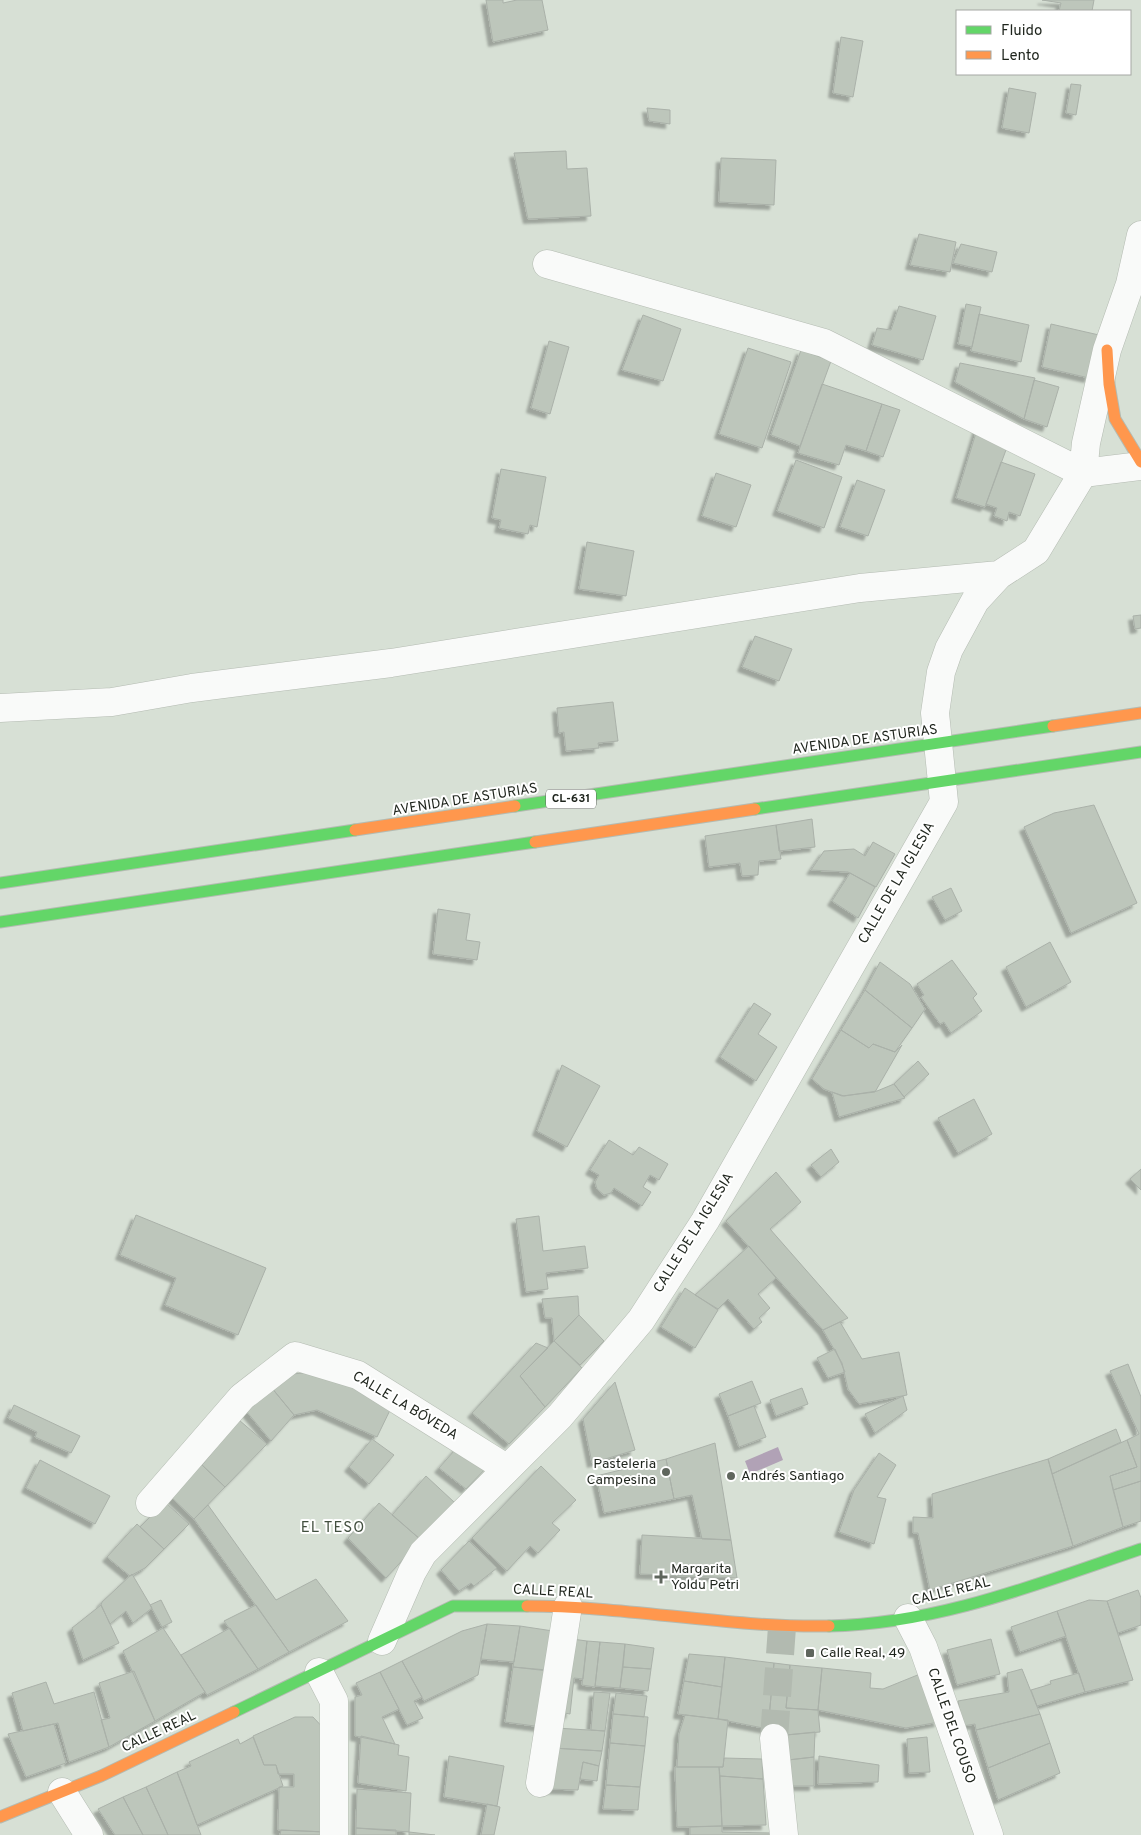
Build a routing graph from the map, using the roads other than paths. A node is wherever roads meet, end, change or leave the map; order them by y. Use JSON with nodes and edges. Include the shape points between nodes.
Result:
{"nodes":[{"id":1,"x":1141,"y":236,"type":"edge"},
{"id":2,"x":546,"y":264,"type":"dead end"},
{"id":3,"x":1136,"y":281,"type":"edge"},
{"id":4,"x":1107,"y":350,"type":"junction"},
{"id":5,"x":1141,"y":464,"type":"edge"},
{"id":6,"x":1083,"y":474,"type":"junction"},
{"id":7,"x":998,"y":575,"type":"junction"},
{"id":8,"x":0,"y":708,"type":"edge"},
{"id":9,"x":1141,"y":713,"type":"edge"},
{"id":10,"x":939,"y":744,"type":"junction"},
{"id":11,"x":1141,"y":752,"type":"edge"},
{"id":12,"x":941,"y":782,"type":"junction"},
{"id":13,"x":0,"y":883,"type":"edge"},
{"id":14,"x":0,"y":922,"type":"edge"},
{"id":15,"x":506,"y":1468,"type":"junction"},
{"id":16,"x":150,"y":1503,"type":"dead end"},
{"id":17,"x":1141,"y":1549,"type":"edge"},
{"id":18,"x":568,"y":1606,"type":"junction"},
{"id":19,"x":908,"y":1618,"type":"junction"},
{"id":20,"x":382,"y":1640,"type":"junction"},
{"id":21,"x":319,"y":1672,"type":"junction"},
{"id":22,"x":774,"y":1738,"type":"tunnel mouth"},
{"id":23,"x":540,"y":1782,"type":"dead end"},
{"id":24,"x":62,"y":1792,"type":"junction"},
{"id":25,"x":0,"y":1817,"type":"edge"},
{"id":26,"x":89,"y":1835,"type":"edge"},
{"id":27,"x":334,"y":1835,"type":"edge"},
{"id":28,"x":784,"y":1835,"type":"edge"},
{"id":29,"x":989,"y":1835,"type":"edge"}],
"edges":[{"from":1,"to":3,"type":"street"},
{"from":2,"to":6,"type":"street","via":[[824,343]]},
{"from":3,"to":4,"type":"street"},
{"from":4,"to":5,"type":"main road","via":[[1115,420]]},
{"from":4,"to":6,"type":"street","via":[[1086,443]]},
{"from":5,"to":6,"type":"street"},
{"from":6,"to":7,"type":"street","via":[[1036,551]]},
{"from":7,"to":8,"type":"street","via":[[860,588],[112,702]]},
{"from":7,"to":10,"type":"street","name":"CALLE DE LA IGLESIA","via":[[974,601],[941,672],[935,713]]},
{"from":9,"to":10,"type":"main road","name":"AVENIDA DE ASTURIAS","number":"CL-631"},
{"from":10,"to":12,"type":"street","name":"CALLE DE LA IGLESIA"},
{"from":10,"to":13,"type":"main road","name":"AVENIDA DE ASTURIAS","number":"CL-631"},
{"from":11,"to":12,"type":"main road"},
{"from":12,"to":14,"type":"main road"},
{"from":12,"to":15,"type":"street","name":"CALLE DE LA IGLESIA","via":[[944,802],[704,1221],[641,1320],[560,1416]]},
{"from":15,"to":16,"type":"street","name":"CALLE LA BÓVEDA","via":[[358,1375],[295,1356],[242,1397]]},
{"from":15,"to":20,"type":"street","name":"CALLE DE LA IGLESIA","via":[[423,1554]]},
{"from":17,"to":19,"type":"main road","name":"CALLE REAL","via":[[966,1607]]},
{"from":18,"to":19,"type":"main road","name":"CALLE REAL","via":[[782,1626],[840,1626]]},
{"from":18,"to":20,"type":"main road","name":"CALLE REAL","via":[[453,1606]]},
{"from":18,"to":23,"type":"street"},
{"from":19,"to":29,"type":"street","name":"CALLE DEL COUSO","via":[[923,1647]]},
{"from":20,"to":21,"type":"main road","name":"CALLE REAL"},
{"from":21,"to":24,"type":"main road","name":"CALLE REAL"},
{"from":21,"to":27,"type":"street","via":[[334,1701]]},
{"from":22,"to":28,"type":"street"},
{"from":24,"to":25,"type":"main road","name":"CALLE REAL"},
{"from":24,"to":26,"type":"street"}]}
